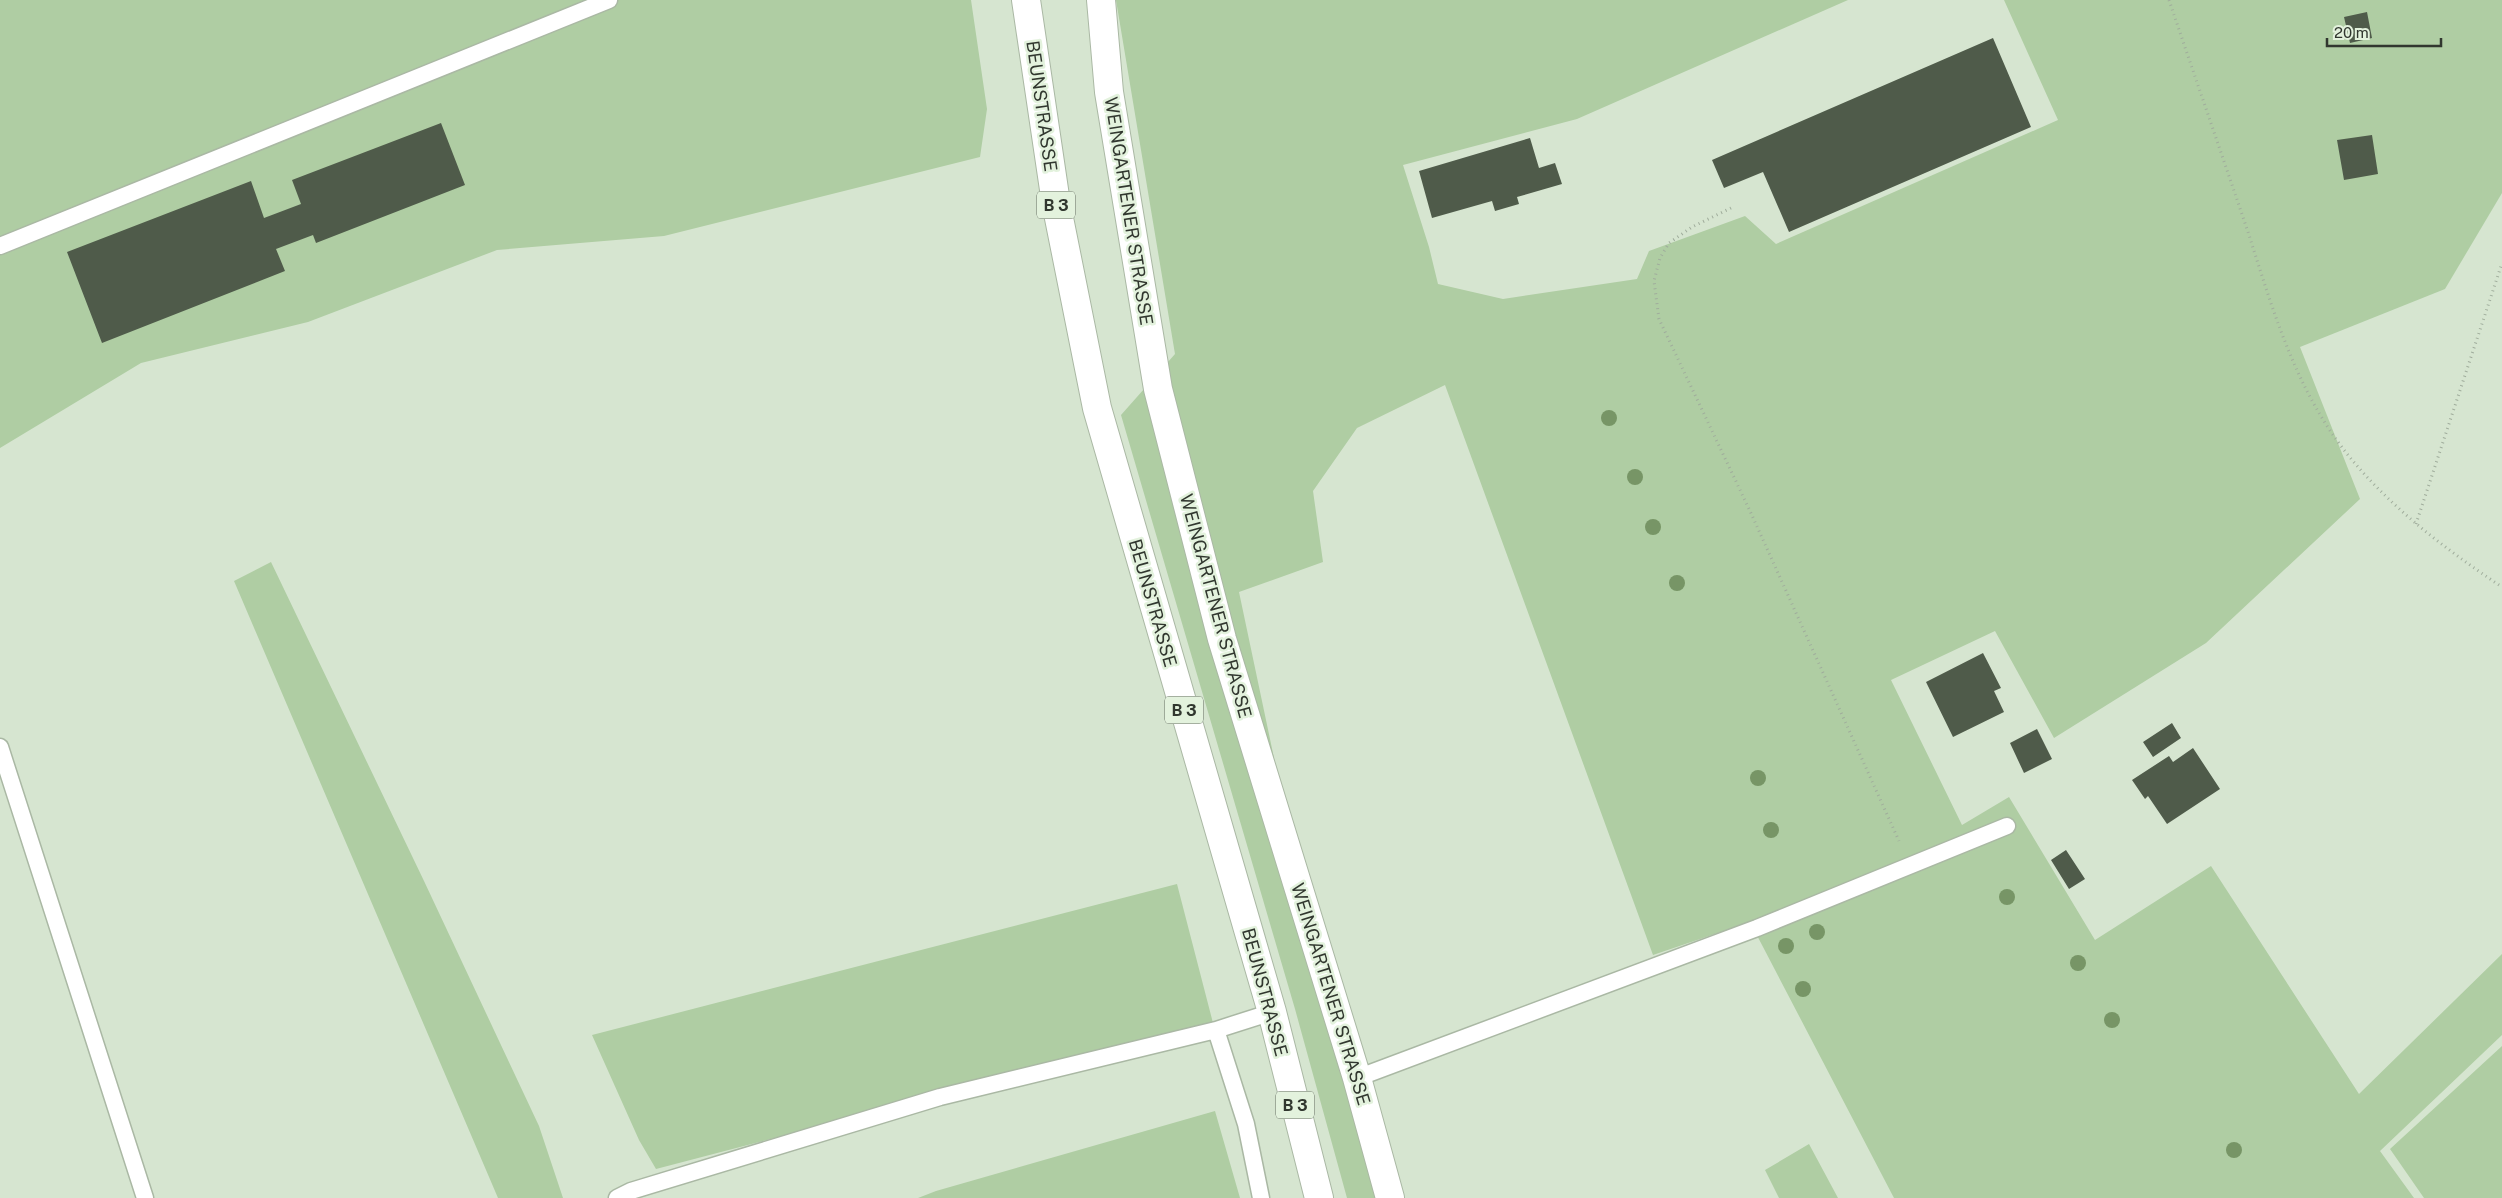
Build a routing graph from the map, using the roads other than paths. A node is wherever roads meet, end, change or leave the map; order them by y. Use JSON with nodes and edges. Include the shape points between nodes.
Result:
{"nodes":[{"id":1,"x":609,"y":0,"type":"edge"},
{"id":2,"x":1026,"y":0,"type":"edge"},
{"id":3,"x":1101,"y":0,"type":"edge"},
{"id":4,"x":0,"y":246,"type":"edge"},
{"id":5,"x":0,"y":747,"type":"edge"},
{"id":6,"x":2007,"y":826,"type":"dead end"},
{"id":7,"x":1272,"y":1012,"type":"junction"},
{"id":8,"x":1216,"y":1030,"type":"junction"},
{"id":9,"x":1357,"y":1078,"type":"junction"},
{"id":10,"x":145,"y":1198,"type":"edge"},
{"id":11,"x":617,"y":1198,"type":"edge"},
{"id":12,"x":1261,"y":1198,"type":"edge"},
{"id":13,"x":1319,"y":1198,"type":"edge"},
{"id":14,"x":1390,"y":1198,"type":"edge"}],
"edges":[{"from":1,"to":4,"type":"lane"},
{"from":2,"to":7,"type":"main road","name":"BEUNSTRASSE","number":"B 3","via":[[1056,203],[1096,408]]},
{"from":3,"to":9,"type":"main road","name":"WEINGARTENER STRASSE","via":[[1109,92],[1158,389],[1222,639]]},
{"from":5,"to":10,"type":"lane"},
{"from":6,"to":9,"type":"lane","via":[[1757,928]]},
{"from":7,"to":8,"type":"lane"},
{"from":7,"to":13,"type":"main road","name":"BEUNSTRASSE","number":"B 3"},
{"from":8,"to":11,"type":"lane","via":[[940,1097],[631,1191]]},
{"from":8,"to":12,"type":"lane","via":[[1246,1124]]},
{"from":9,"to":14,"type":"main road","name":"WEINGARTENER STRASSE"}]}
